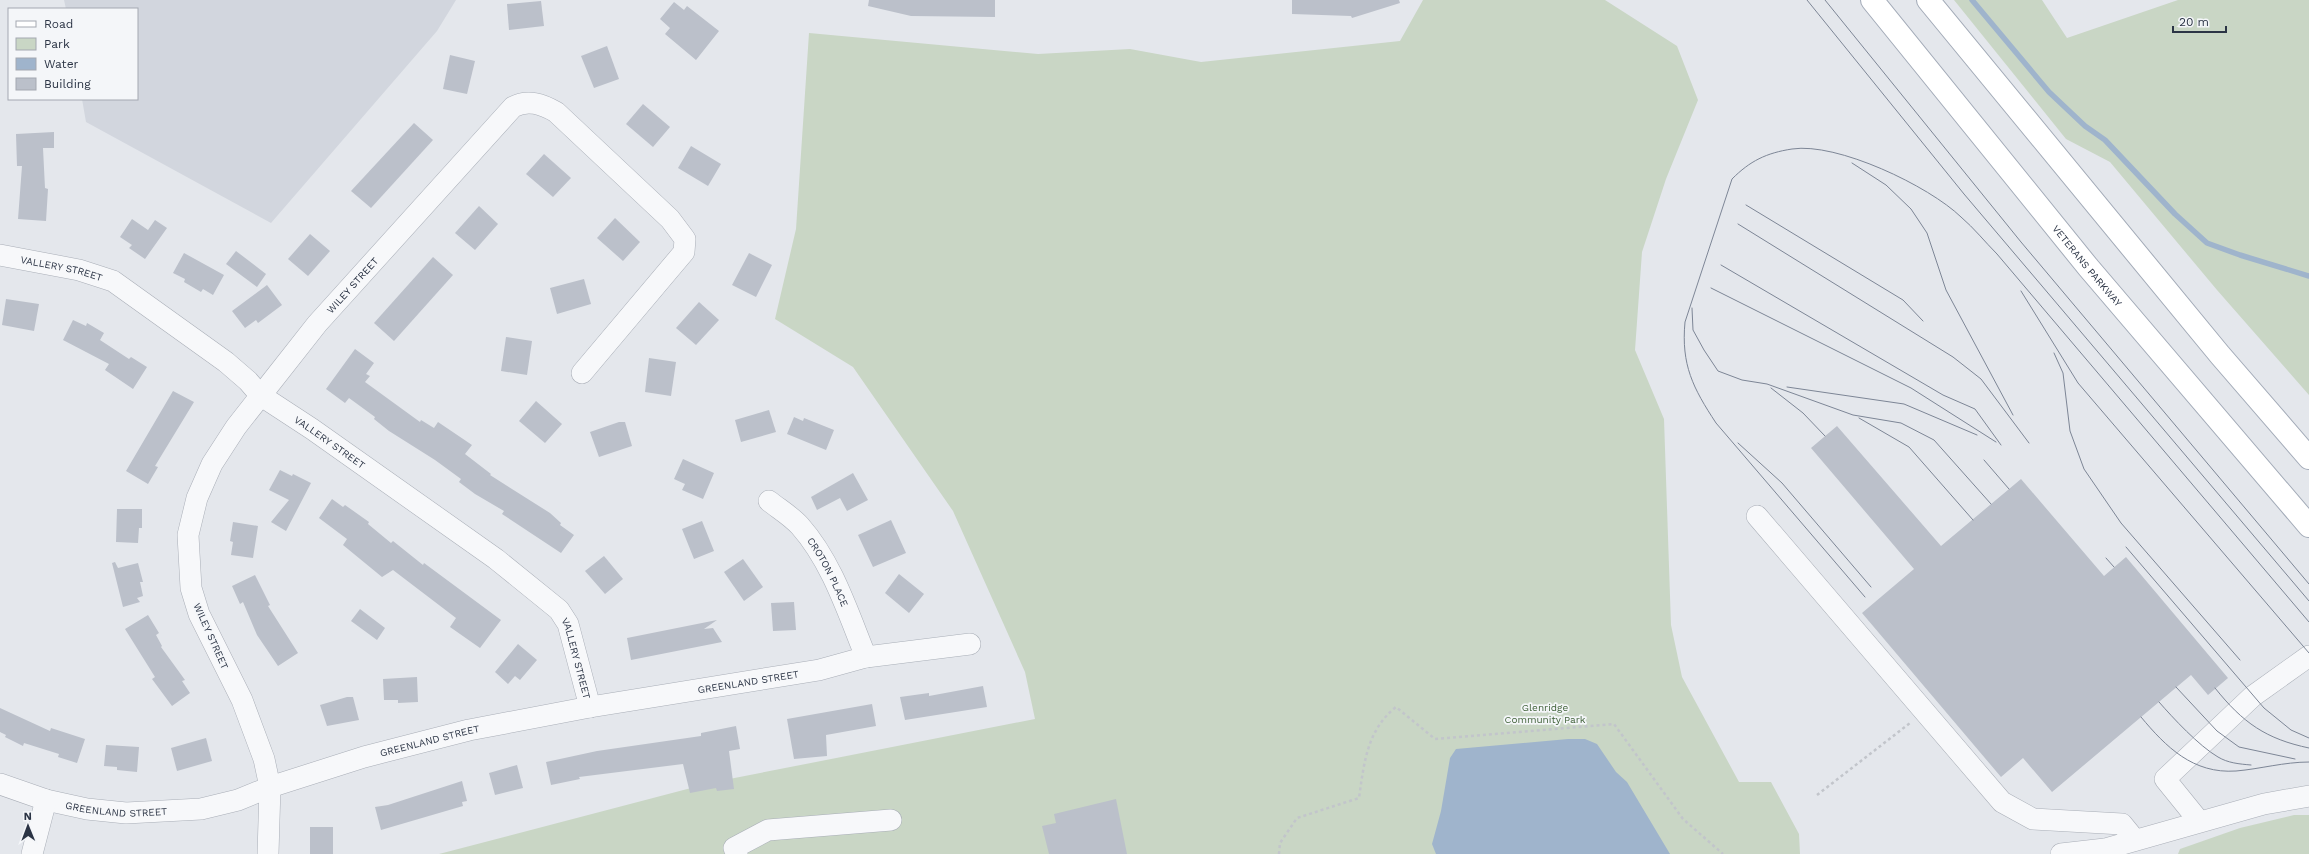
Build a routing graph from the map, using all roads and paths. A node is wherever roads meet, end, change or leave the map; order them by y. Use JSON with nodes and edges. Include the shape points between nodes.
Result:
{"nodes":[{"id":1,"x":1872,"y":0,"type":"edge"},
{"id":2,"x":1928,"y":0,"type":"edge"},
{"id":3,"x":0,"y":255,"type":"edge"},
{"id":4,"x":582,"y":373,"type":"dead end"},
{"id":5,"x":260,"y":395,"type":"junction"},
{"id":6,"x":2309,"y":458,"type":"edge"},
{"id":7,"x":769,"y":501,"type":"dead end"},
{"id":8,"x":1757,"y":516,"type":"dead end"},
{"id":9,"x":2309,"y":526,"type":"edge"},
{"id":10,"x":970,"y":644,"type":"dead end"},
{"id":11,"x":2309,"y":656,"type":"edge"},
{"id":12,"x":866,"y":657,"type":"junction"},
{"id":13,"x":590,"y":707,"type":"junction"},
{"id":14,"x":1924,"y":712,"type":"junction"},
{"id":15,"x":0,"y":784,"type":"edge"},
{"id":16,"x":270,"y":787,"type":"junction"},
{"id":17,"x":1817,"y":795,"type":"dead end"},
{"id":18,"x":2309,"y":796,"type":"edge"},
{"id":19,"x":46,"y":800,"type":"junction"},
{"id":20,"x":891,"y":820,"type":"dead end"},
{"id":21,"x":2199,"y":821,"type":"junction"},
{"id":22,"x":2135,"y":840,"type":"junction"},
{"id":23,"x":32,"y":854,"type":"edge"},
{"id":24,"x":268,"y":854,"type":"edge"},
{"id":25,"x":737,"y":854,"type":"edge"},
{"id":26,"x":1279,"y":854,"type":"edge"},
{"id":27,"x":1723,"y":854,"type":"edge"},
{"id":28,"x":2061,"y":854,"type":"edge"}],
"edges":[{"from":1,"to":9,"type":"main road","name":"VETERANS PARKWAY","via":[[2088,267]]},
{"from":2,"to":6,"type":"main road"},
{"from":3,"to":5,"type":"street","name":"VALLERY STREET","via":[[79,270],[113,281],[226,362]]},
{"from":4,"to":5,"type":"street","name":"WILEY STREET","via":[[684,252],[685,239],[670,219],[556,112],[532,103],[521,103],[513,107],[328,312]]},
{"from":5,"to":13,"type":"street","name":"VALLERY STREET","via":[[434,514],[496,559],[559,610],[574,640]]},
{"from":5,"to":16,"type":"street","name":"WILEY STREET","via":[[212,464],[197,498],[188,535],[188,568],[199,614],[254,728]]},
{"from":7,"to":12,"type":"street","name":"CROTON PLACE","via":[[800,525],[816,547],[834,581]]},
{"from":8,"to":14,"type":"street"},
{"from":10,"to":12,"type":"street","name":"GREENLAND STREET"},
{"from":11,"to":21,"type":"street","via":[[2253,696],[2165,779]]},
{"from":12,"to":13,"type":"street","name":"GREENLAND STREET","via":[[819,670]]},
{"from":13,"to":16,"type":"street","name":"GREENLAND STREET","via":[[469,730],[364,757]]},
{"from":14,"to":17,"type":"path"},
{"from":14,"to":22,"type":"street","via":[[2002,802],[2017,812],[2033,819],[2122,824]]},
{"from":15,"to":19,"type":"street","name":"GREENLAND STREET"},
{"from":16,"to":19,"type":"street","name":"GREENLAND STREET","via":[[231,802],[201,809],[163,813],[87,809]]},
{"from":16,"to":24,"type":"street","name":"WILEY STREET"},
{"from":18,"to":21,"type":"street","via":[[2264,804]]},
{"from":19,"to":23,"type":"street"},
{"from":20,"to":25,"type":"street","via":[[768,830],[734,848]]},
{"from":21,"to":22,"type":"street"},
{"from":22,"to":28,"type":"street","via":[[2105,849]]},
{"from":26,"to":27,"type":"path","via":[[1280,843],[1297,818],[1359,798],[1366,753],[1384,717],[1396,707],[1435,739],[1614,724],[1684,819]]}]}
